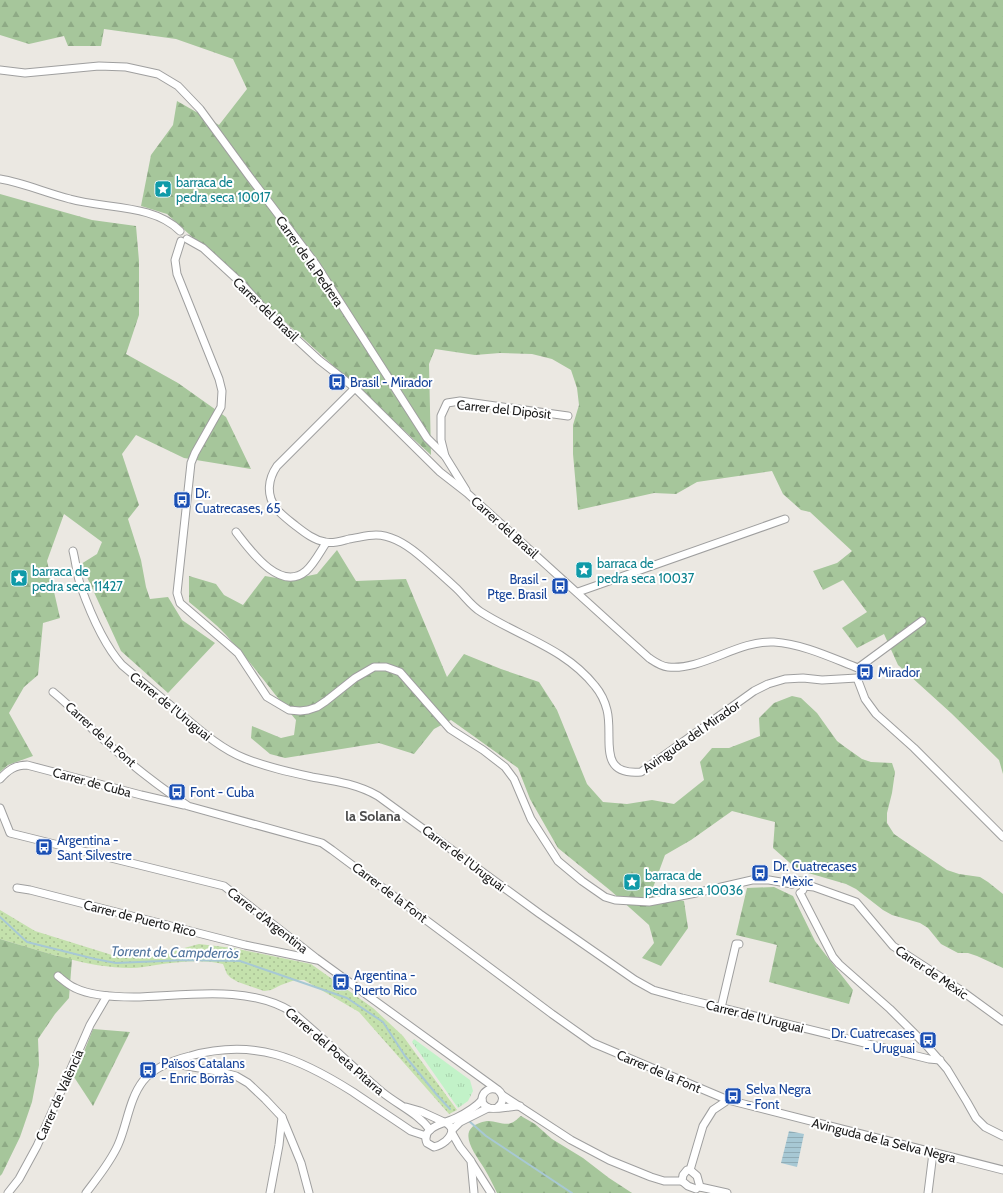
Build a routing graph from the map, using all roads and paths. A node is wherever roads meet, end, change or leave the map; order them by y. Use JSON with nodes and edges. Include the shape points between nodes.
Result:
{"nodes":[{"id":1,"x":0,"y":70,"type":"edge"},
{"id":2,"x":0,"y":179,"type":"edge"},
{"id":3,"x":184,"y":240,"type":"junction"},
{"id":4,"x":355,"y":388,"type":"junction"},
{"id":5,"x":568,"y":416,"type":"dead end"},
{"id":6,"x":446,"y":456,"type":"junction"},
{"id":7,"x":468,"y":493,"type":"junction"},
{"id":8,"x":785,"y":519,"type":"dead end"},
{"id":9,"x":236,"y":532,"type":"dead end"},
{"id":10,"x":326,"y":543,"type":"junction"},
{"id":11,"x":73,"y":551,"type":"dead end"},
{"id":12,"x":578,"y":592,"type":"junction"},
{"id":13,"x":922,"y":621,"type":"dead end"},
{"id":14,"x":858,"y":668,"type":"junction"},
{"id":15,"x":857,"y":678,"type":"junction"},
{"id":16,"x":53,"y":692,"type":"dead end"},
{"id":17,"x":0,"y":779,"type":"edge"},
{"id":18,"x":188,"y":806,"type":"junction"},
{"id":19,"x":0,"y":808,"type":"edge"},
{"id":20,"x":1003,"y":837,"type":"edge"},
{"id":21,"x":792,"y":884,"type":"junction"},
{"id":22,"x":17,"y":888,"type":"dead end"},
{"id":23,"x":802,"y":890,"type":"junction"},
{"id":24,"x":299,"y":944,"type":"junction"},
{"id":25,"x":739,"y":944,"type":"dead end"},
{"id":26,"x":287,"y":953,"type":"junction"},
{"id":27,"x":321,"y":962,"type":"junction"},
{"id":28,"x":58,"y":976,"type":"dead end"},
{"id":29,"x":108,"y":996,"type":"junction"},
{"id":30,"x":721,"y":1008,"type":"junction"},
{"id":31,"x":1003,"y":1021,"type":"edge"},
{"id":32,"x":940,"y":1060,"type":"junction"},
{"id":33,"x":170,"y":1062,"type":"junction"},
{"id":34,"x":471,"y":1070,"type":"junction"},
{"id":35,"x":495,"y":1088,"type":"junction"},
{"id":36,"x":502,"y":1095,"type":"junction"},
{"id":37,"x":483,"y":1097,"type":"junction"},
{"id":38,"x":728,"y":1100,"type":"junction"},
{"id":39,"x":400,"y":1105,"type":"junction"},
{"id":40,"x":520,"y":1106,"type":"junction"},
{"id":41,"x":488,"y":1108,"type":"junction"},
{"id":42,"x":498,"y":1108,"type":"junction"},
{"id":43,"x":282,"y":1117,"type":"junction"},
{"id":44,"x":444,"y":1122,"type":"junction"},
{"id":45,"x":452,"y":1132,"type":"junction"},
{"id":46,"x":428,"y":1133,"type":"junction"},
{"id":47,"x":1003,"y":1136,"type":"edge"},
{"id":48,"x":446,"y":1141,"type":"junction"},
{"id":49,"x":460,"y":1147,"type":"junction"},
{"id":50,"x":933,"y":1153,"type":"junction"},
{"id":51,"x":472,"y":1161,"type":"junction"},
{"id":52,"x":690,"y":1170,"type":"junction"},
{"id":53,"x":1003,"y":1170,"type":"edge"},
{"id":54,"x":682,"y":1181,"type":"junction"},
{"id":55,"x":697,"y":1190,"type":"edge"},
{"id":56,"x":8,"y":1193,"type":"edge"},
{"id":57,"x":86,"y":1193,"type":"edge"},
{"id":58,"x":270,"y":1193,"type":"edge"},
{"id":59,"x":309,"y":1193,"type":"edge"},
{"id":60,"x":474,"y":1193,"type":"edge"},
{"id":61,"x":491,"y":1193,"type":"edge"},
{"id":62,"x":727,"y":1193,"type":"edge"},
{"id":63,"x":928,"y":1193,"type":"edge"}],
"edges":[{"from":1,"to":6,"type":"street","name":"Carrer de la Pedrera","via":[[25,73],[99,66],[126,67],[158,74],[178,86],[200,109],[315,263],[427,438]]},
{"from":2,"to":3,"type":"street","name":"Carrer del Brasil","via":[[19,182],[70,200],[145,212],[169,222],[180,231],[187,232]]},
{"from":3,"to":4,"type":"street","name":"Carrer del Brasil","via":[[203,248],[319,360]]},
{"from":3,"to":21,"type":"street","via":[[175,260],[177,274],[219,379],[222,400],[191,463],[177,593],[180,603],[238,654],[267,697],[289,710],[308,710],[326,701],[374,667],[386,667],[400,672],[450,729],[504,767],[514,779],[531,819],[558,861],[605,897],[649,902],[752,880]]},
{"from":4,"to":7,"type":"street","name":"Carrer del Brasil","via":[[440,472]]},
{"from":4,"to":10,"type":"street","via":[[277,466],[270,482],[269,490],[276,509],[309,536]]},
{"from":5,"to":6,"type":"street","name":"Carrer del Dipòsit","via":[[460,401],[447,404],[441,416],[441,440]]},
{"from":6,"to":7,"type":"street","name":"Carrer de la Pedrera"},
{"from":7,"to":12,"type":"street","name":"Carrer del Brasil"},
{"from":8,"to":12,"type":"street"},
{"from":9,"to":10,"type":"street","via":[[255,556],[273,572],[284,576],[294,577],[308,570]]},
{"from":10,"to":15,"type":"street","name":"Avinguda del Mirador","via":[[375,535],[403,543],[480,612],[549,647],[571,662],[596,687],[603,700],[607,711],[609,754],[622,771],[641,772],[754,691],[768,684],[785,679]]},
{"from":11,"to":30,"type":"street","name":"Carrer de l'Uruguai","via":[[81,587],[113,655],[209,737],[244,758],[366,789],[635,980],[653,990]]},
{"from":12,"to":14,"type":"street","name":"Carrer del Brasil","via":[[635,647],[660,665],[691,665],[740,647],[773,642],[812,651]]},
{"from":13,"to":14,"type":"street"},
{"from":14,"to":15,"type":"street"},
{"from":15,"to":20,"type":"street","via":[[865,699],[876,714],[914,748]]},
{"from":16,"to":18,"type":"street","name":"Carrer de la Font","via":[[105,741]]},
{"from":17,"to":18,"type":"street","name":"Carrer de Cuba","via":[[15,767],[27,765]]},
{"from":18,"to":38,"type":"street","name":"Carrer de la Font","via":[[322,843],[592,1043]]},
{"from":19,"to":24,"type":"street","name":"Carrer d'Argentina","via":[[10,833],[224,886]]},
{"from":21,"to":23,"type":"street","via":[[793,891]]},
{"from":21,"to":23,"type":"street","via":[[799,880],[802,883]]},
{"from":22,"to":26,"type":"street","name":"Carrer de Puerto Rico","via":[[245,945]]},
{"from":23,"to":31,"type":"street","name":"Carrer de Mèxic","via":[[814,887],[856,902],[893,946]]},
{"from":23,"to":32,"type":"street","via":[[833,957],[890,1009]]},
{"from":24,"to":26,"type":"street"},
{"from":24,"to":27,"type":"street","name":"Carrer d'Argentina"},
{"from":25,"to":30,"type":"street","via":[[736,944]]},
{"from":26,"to":27,"type":"street","name":"Carrer de Puerto Rico"},
{"from":27,"to":34,"type":"street","name":"Carrer d'Argentina"},
{"from":28,"to":29,"type":"street","name":"Carrer del Poeta Pitarra","via":[[74,988]]},
{"from":29,"to":39,"type":"street","name":"Carrer del Poeta Pitarra","via":[[216,993],[274,1003],[292,1012],[351,1066]]},
{"from":29,"to":56,"type":"street","name":"Carrer de València","via":[[90,1025],[37,1146],[19,1179]]},
{"from":30,"to":32,"type":"street","name":"Carrer de l'Uruguai"},
{"from":32,"to":47,"type":"street","via":[[976,1118],[985,1127]]},
{"from":33,"to":43,"type":"street","via":[[236,1076],[248,1083]]},
{"from":33,"to":46,"type":"street","via":[[207,1051],[227,1049],[250,1049],[287,1058],[323,1074],[411,1131]]},
{"from":33,"to":57,"type":"street","via":[[151,1072],[143,1081],[134,1097],[118,1145]]},
{"from":34,"to":35,"type":"street","name":"Carrer d'Argentina"},
{"from":34,"to":37,"type":"street","name":"Carrer d'Argentina","via":[[478,1079]]},
{"from":35,"to":36,"type":"street"},
{"from":35,"to":37,"type":"street","via":[[489,1089]]},
{"from":36,"to":40,"type":"street"},
{"from":36,"to":42,"type":"street","via":[[502,1102]]},
{"from":37,"to":41,"type":"street"},
{"from":37,"to":44,"type":"street","via":[[475,1107]]},
{"from":38,"to":50,"type":"street","name":"Avinguda de la Selva Negra"},
{"from":38,"to":52,"type":"street","via":[[713,1110],[703,1126]]},
{"from":39,"to":44,"type":"street","name":"Carrer del Poeta Pitarra"},
{"from":39,"to":46,"type":"street","name":"Carrer del Poeta Pitarra","via":[[425,1122]]},
{"from":40,"to":42,"type":"street"},
{"from":40,"to":54,"type":"street","via":[[571,1140],[609,1160],[664,1181]]},
{"from":41,"to":42,"type":"street"},
{"from":41,"to":45,"type":"street","via":[[460,1122]]},
{"from":43,"to":58,"type":"street"},
{"from":43,"to":59,"type":"street","via":[[301,1163]]},
{"from":44,"to":45,"type":"street","via":[[450,1125]]},
{"from":44,"to":46,"type":"street"},
{"from":45,"to":48,"type":"street"},
{"from":45,"to":49,"type":"street"},
{"from":46,"to":48,"type":"street","via":[[427,1143],[432,1147]]},
{"from":48,"to":49,"type":"street"},
{"from":49,"to":51,"type":"street"},
{"from":50,"to":53,"type":"street","name":"Avinguda de la Selva Negra"},
{"from":50,"to":63,"type":"street"},
{"from":51,"to":60,"type":"street"},
{"from":51,"to":61,"type":"street"},
{"from":52,"to":54,"type":"street","via":[[682,1175]]},
{"from":52,"to":55,"type":"street","via":[[697,1176]]},
{"from":54,"to":55,"type":"street"},
{"from":55,"to":62,"type":"street"}]}
